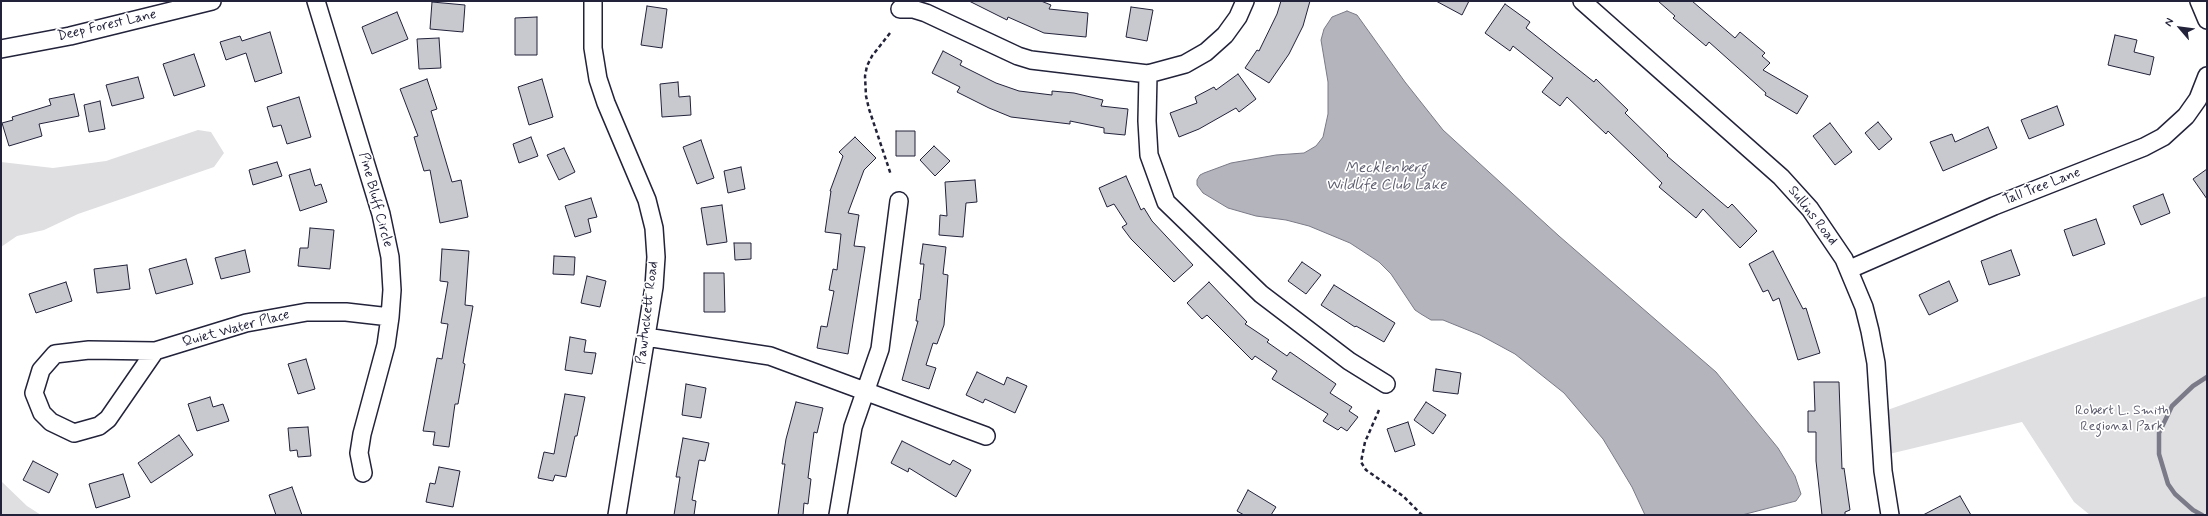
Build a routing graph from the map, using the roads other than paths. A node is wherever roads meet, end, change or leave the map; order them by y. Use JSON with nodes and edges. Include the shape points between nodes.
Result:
{"nodes":[{"id":1,"x":212,"y":1,"type":"edge"},
{"id":2,"x":316,"y":1,"type":"edge"},
{"id":3,"x":593,"y":1,"type":"edge"},
{"id":4,"x":1245,"y":1,"type":"edge"},
{"id":5,"x":1582,"y":1,"type":"edge"},
{"id":6,"x":2199,"y":1,"type":"edge"},
{"id":7,"x":900,"y":9,"type":"dead end"},
{"id":8,"x":2207,"y":20,"type":"edge"},
{"id":9,"x":1,"y":49,"type":"edge"},
{"id":10,"x":1148,"y":74,"type":"junction"},
{"id":11,"x":2207,"y":76,"type":"edge"},
{"id":12,"x":899,"y":201,"type":"dead end"},
{"id":13,"x":1850,"y":269,"type":"junction"},
{"id":14,"x":390,"y":317,"type":"junction"},
{"id":15,"x":646,"y":337,"type":"junction"},
{"id":16,"x":155,"y":351,"type":"junction"},
{"id":17,"x":1386,"y":384,"type":"dead end"},
{"id":18,"x":866,"y":391,"type":"junction"},
{"id":19,"x":986,"y":436,"type":"dead end"},
{"id":20,"x":363,"y":473,"type":"dead end"},
{"id":21,"x":618,"y":515,"type":"edge"},
{"id":22,"x":838,"y":515,"type":"edge"},
{"id":23,"x":1890,"y":515,"type":"edge"}],
"edges":[{"from":1,"to":9,"type":"street","name":"Deep Forest Lane","via":[[70,36]]},
{"from":2,"to":14,"type":"street","name":"Pine Bluff Circle","via":[[386,231],[391,277]]},
{"from":3,"to":15,"type":"street","name":"Pawtuckett Road","via":[[593,48],[598,79],[647,200],[654,228],[654,287]]},
{"from":4,"to":10,"type":"street","via":[[1238,17],[1225,35],[1206,52],[1185,64]]},
{"from":5,"to":13,"type":"street","name":"Sullins Road","via":[[1781,177],[1810,209]]},
{"from":6,"to":8,"type":"street"},
{"from":7,"to":10,"type":"street","via":[[926,13],[1031,60]]},
{"from":10,"to":17,"type":"street","via":[[1147,121],[1150,154],[1166,202],[1261,294],[1349,361]]},
{"from":11,"to":13,"type":"street","name":"Tall Tree Lane","via":[[2198,99],[2186,116],[2163,137],[2144,147],[1994,206]]},
{"from":12,"to":18,"type":"street","via":[[880,349]]},
{"from":13,"to":23,"type":"street","name":"Sullins Road","via":[[1864,307],[1876,364],[1883,471]]},
{"from":14,"to":16,"type":"street","name":"Quiet Water Place","via":[[346,312],[300,313],[246,324]]},
{"from":14,"to":20,"type":"street","name":"Pine Bluff Circle","via":[[386,345],[362,434],[359,453]]},
{"from":15,"to":18,"type":"street","via":[[770,356]]},
{"from":15,"to":21,"type":"street","name":"Pawtuckett Road"},
{"from":16,"to":16,"type":"street","name":"Quiet Water Place","via":[[89,350],[55,354],[41,370],[34,393],[42,413],[51,422],[74,433],[99,426],[108,419]]},
{"from":18,"to":19,"type":"street"},
{"from":18,"to":22,"type":"street","via":[[853,427]]}]}
